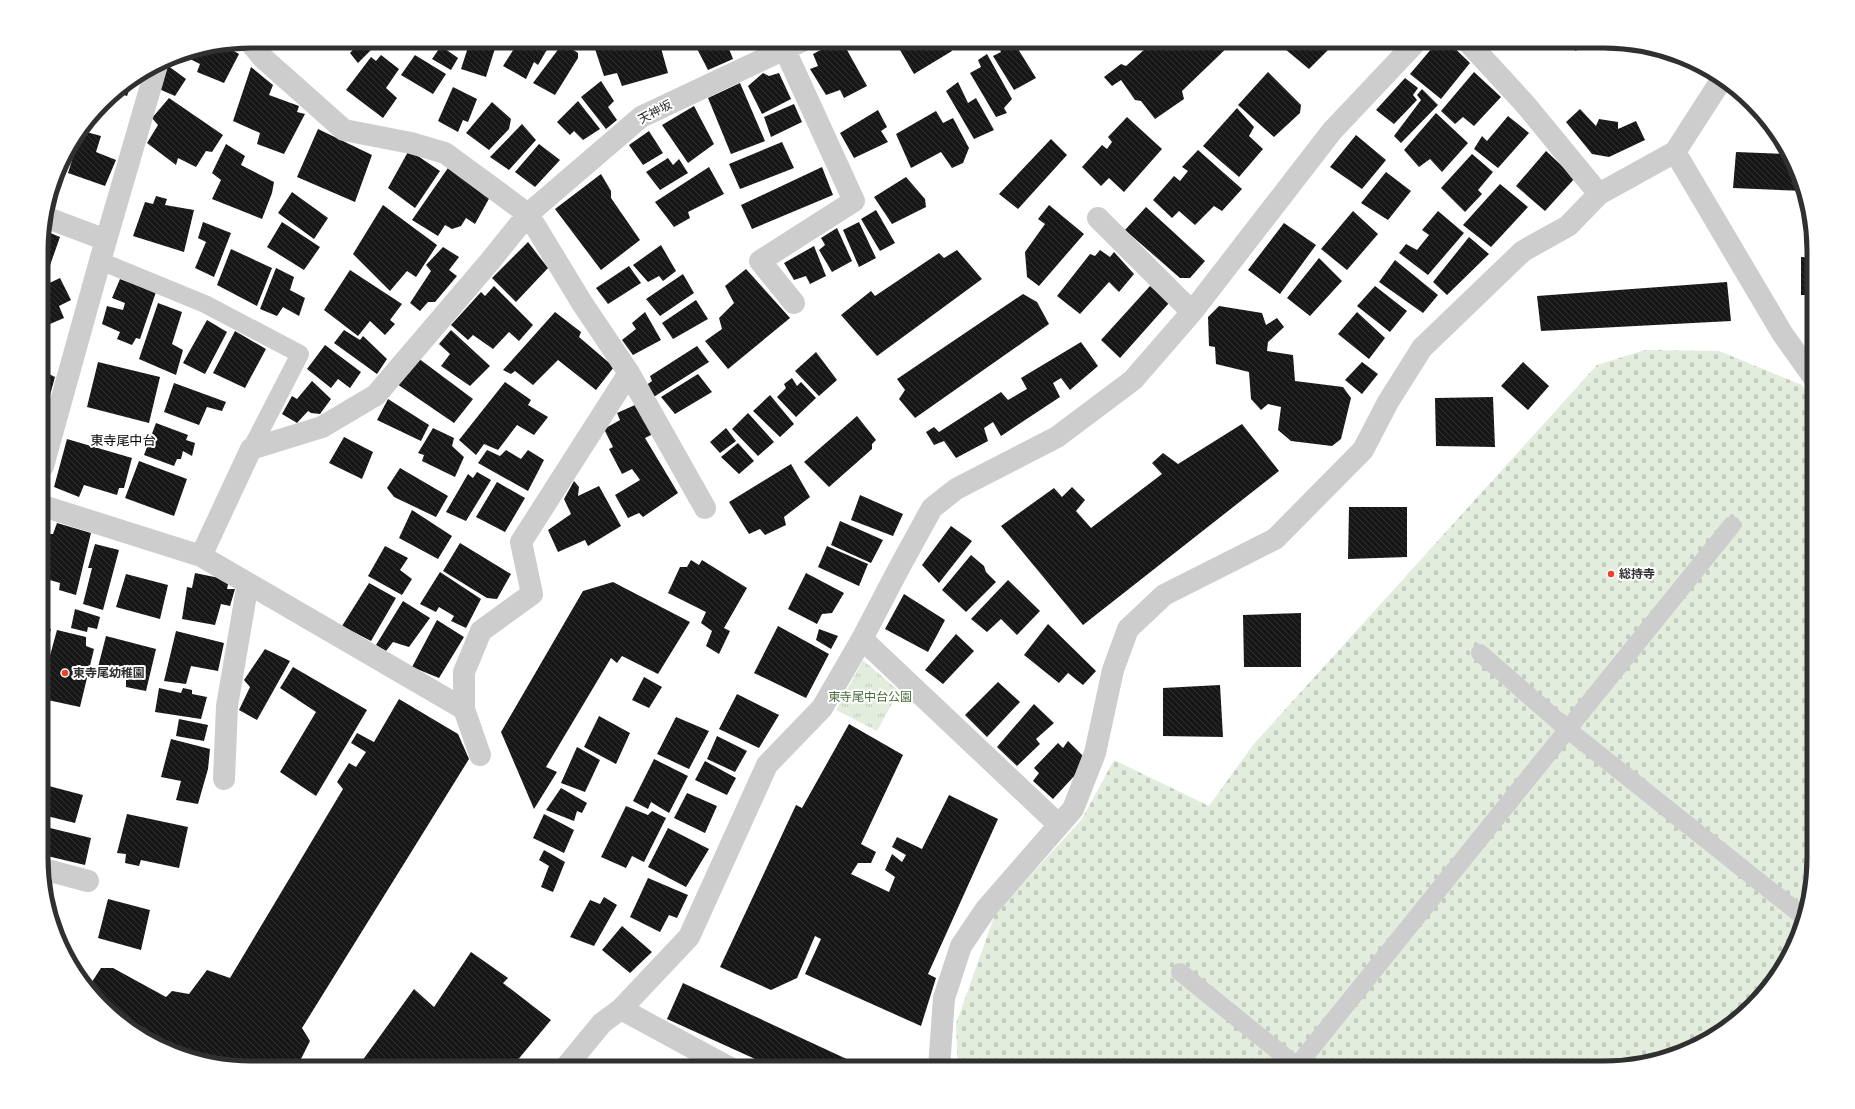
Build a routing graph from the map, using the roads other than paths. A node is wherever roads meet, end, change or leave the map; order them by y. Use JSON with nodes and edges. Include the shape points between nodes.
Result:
{"nodes":[{"id":1,"x":255,"y":48,"type":"edge"},
{"id":2,"x":788,"y":48,"type":"edge"},
{"id":3,"x":795,"y":48,"type":"edge"},
{"id":4,"x":1410,"y":48,"type":"edge"},
{"id":5,"x":1473,"y":48,"type":"edge"},
{"id":6,"x":155,"y":72,"type":"edge"},
{"id":7,"x":1719,"y":84,"type":"edge"},
{"id":8,"x":1676,"y":152,"type":"junction"},
{"id":9,"x":1599,"y":194,"type":"junction"},
{"id":10,"x":528,"y":214,"type":"junction"},
{"id":11,"x":1098,"y":218,"type":"dead end"},
{"id":12,"x":51,"y":219,"type":"edge"},
{"id":13,"x":106,"y":240,"type":"junction"},
{"id":14,"x":100,"y":261,"type":"junction"},
{"id":15,"x":794,"y":303,"type":"dead end"},
{"id":16,"x":1192,"y":312,"type":"junction"},
{"id":17,"x":1807,"y":368,"type":"edge"},
{"id":18,"x":629,"y":373,"type":"junction"},
{"id":19,"x":48,"y":448,"type":"edge"},
{"id":20,"x":251,"y":449,"type":"junction"},
{"id":21,"x":48,"y":508,"type":"edge"},
{"id":22,"x":705,"y":508,"type":"dead end"},
{"id":23,"x":1732,"y":525,"type":"dead end"},
{"id":24,"x":201,"y":556,"type":"junction"},
{"id":25,"x":248,"y":583,"type":"junction"},
{"id":26,"x":862,"y":639,"type":"junction"},
{"id":27,"x":1480,"y":653,"type":"dead end"},
{"id":28,"x":464,"y":709,"type":"junction"},
{"id":29,"x":1567,"y":729,"type":"junction"},
{"id":30,"x":480,"y":755,"type":"dead end"},
{"id":31,"x":224,"y":779,"type":"dead end"},
{"id":32,"x":1059,"y":825,"type":"junction"},
{"id":33,"x":48,"y":870,"type":"edge"},
{"id":34,"x":88,"y":881,"type":"dead end"},
{"id":35,"x":1799,"y":913,"type":"edge"},
{"id":36,"x":1180,"y":972,"type":"dead end"},
{"id":37,"x":621,"y":1009,"type":"junction"},
{"id":38,"x":571,"y":1061,"type":"edge"},
{"id":39,"x":717,"y":1061,"type":"edge"},
{"id":40,"x":940,"y":1061,"type":"edge"},
{"id":41,"x":1291,"y":1061,"type":"edge"},
{"id":42,"x":1303,"y":1061,"type":"edge"}],
"edges":[{"from":1,"to":10,"type":"street","via":[[344,130],[411,143],[445,154]]},
{"from":2,"to":10,"type":"street","name":"天神坂","via":[[641,117]]},
{"from":3,"to":15,"type":"street","via":[[854,201],[760,261]]},
{"from":4,"to":16,"type":"street","via":[[1332,131]]},
{"from":5,"to":9,"type":"street","via":[[1525,104]]},
{"from":6,"to":13,"type":"street"},
{"from":7,"to":8,"type":"street"},
{"from":8,"to":9,"type":"street"},
{"from":8,"to":17,"type":"street","via":[[1782,333]]},
{"from":9,"to":32,"type":"street","via":[[1568,226],[1523,251],[1422,348],[1388,402],[1363,450],[1275,540],[1164,595],[1128,628],[1113,670],[1095,753],[1073,809]]},
{"from":10,"to":18,"type":"street","via":[[582,303]]},
{"from":10,"to":20,"type":"street","name":"天神坂","via":[[376,395],[322,427]]},
{"from":11,"to":16,"type":"street"},
{"from":12,"to":13,"type":"street"},
{"from":13,"to":14,"type":"street"},
{"from":14,"to":19,"type":"street"},
{"from":14,"to":20,"type":"lane","via":[[204,304],[300,354]]},
{"from":16,"to":26,"type":"street","via":[[1133,380],[1056,437],[956,489],[932,508]]},
{"from":18,"to":22,"type":"street"},
{"from":18,"to":28,"type":"street","via":[[521,542],[532,594],[481,631],[464,672]]},
{"from":20,"to":24,"type":"street"},
{"from":21,"to":24,"type":"street"},
{"from":23,"to":29,"type":"lane"},
{"from":24,"to":25,"type":"street"},
{"from":25,"to":28,"type":"street"},
{"from":25,"to":31,"type":"street","via":[[227,706]]},
{"from":26,"to":32,"type":"street"},
{"from":26,"to":37,"type":"street","via":[[822,708],[767,765],[689,937]]},
{"from":27,"to":29,"type":"lane"},
{"from":28,"to":30,"type":"street"},
{"from":29,"to":35,"type":"lane"},
{"from":29,"to":42,"type":"lane"},
{"from":32,"to":40,"type":"street","via":[[986,909],[961,946],[944,998]]},
{"from":33,"to":34,"type":"street"},
{"from":36,"to":41,"type":"lane"},
{"from":37,"to":38,"type":"street","via":[[602,1022]]},
{"from":37,"to":39,"type":"street"}]}
